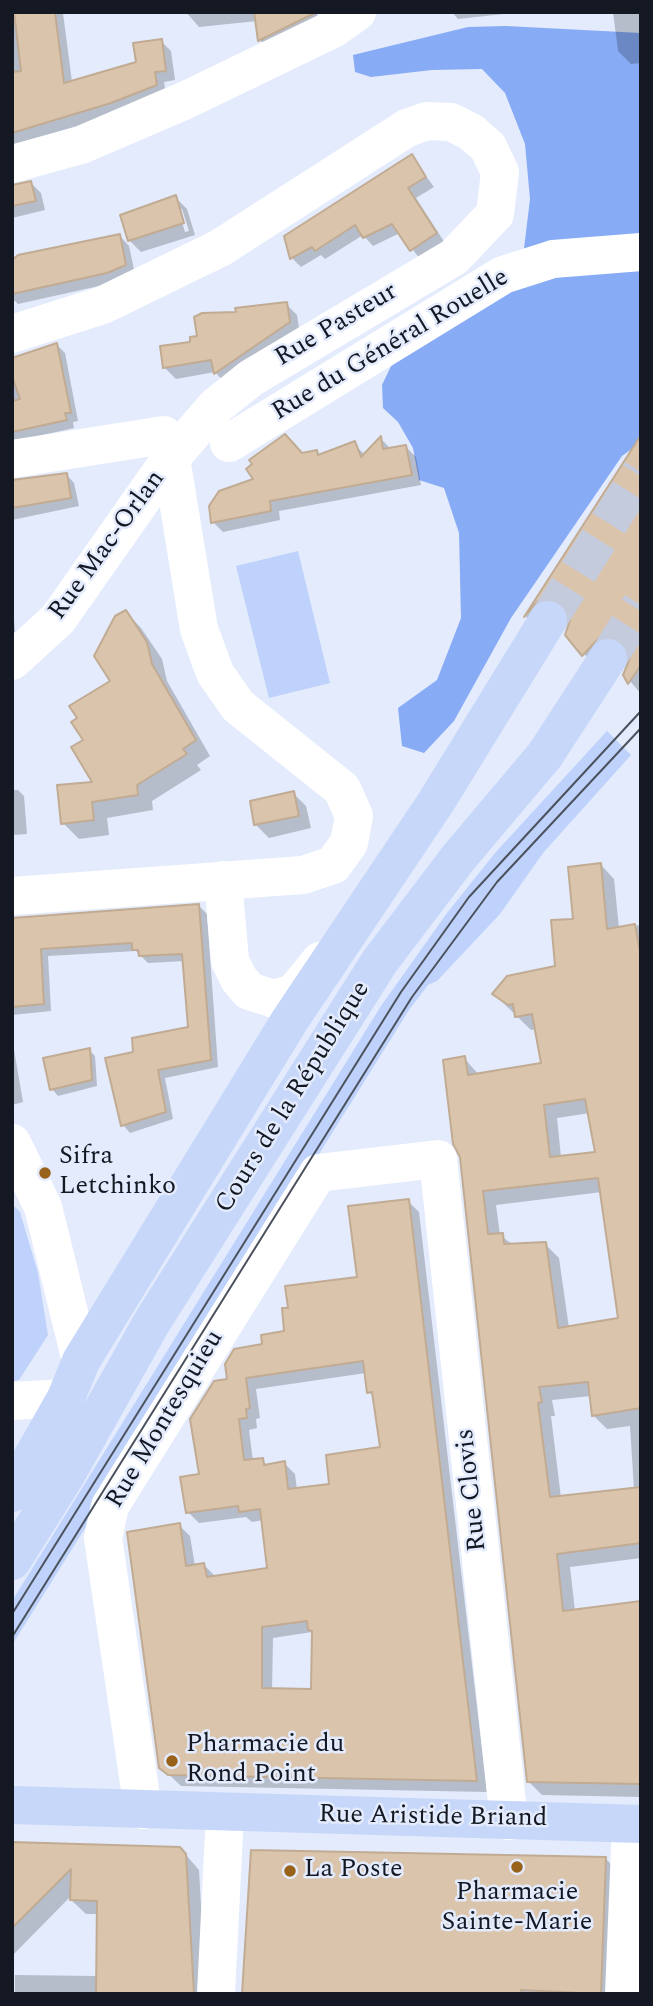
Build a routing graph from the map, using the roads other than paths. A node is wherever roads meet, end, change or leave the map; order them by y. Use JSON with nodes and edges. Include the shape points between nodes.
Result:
{"nodes":[{"id":1,"x":356,"y":12,"type":"edge"},
{"id":2,"x":12,"y":164,"type":"edge"},
{"id":3,"x":641,"y":252,"type":"edge"},
{"id":4,"x":12,"y":334,"type":"edge"},
{"id":5,"x":229,"y":443,"type":"dead end"},
{"id":6,"x":171,"y":458,"type":"junction"},
{"id":7,"x":12,"y":459,"type":"edge"},
{"id":8,"x":548,"y":620,"type":"tunnel mouth"},
{"id":9,"x":608,"y":658,"type":"tunnel mouth"},
{"id":10,"x":12,"y":660,"type":"edge"},
{"id":11,"x":223,"y":880,"type":"junction"},
{"id":12,"x":12,"y":896,"type":"edge"},
{"id":13,"x":366,"y":905,"type":"junction"},
{"id":14,"x":12,"y":1143,"type":"edge"},
{"id":15,"x":438,"y":1159,"type":"joint"},
{"id":16,"x":81,"y":1361,"type":"junction"},
{"id":17,"x":66,"y":1398,"type":"junction"},
{"id":18,"x":12,"y":1401,"type":"edge"},
{"id":19,"x":12,"y":1493,"type":"edge"},
{"id":20,"x":12,"y":1561,"type":"edge"},
{"id":21,"x":12,"y":1805,"type":"edge"},
{"id":22,"x":143,"y":1810,"type":"junction"},
{"id":23,"x":225,"y":1813,"type":"junction"},
{"id":24,"x":509,"y":1821,"type":"junction"},
{"id":25,"x":636,"y":1824,"type":"edge"},
{"id":26,"x":216,"y":1994,"type":"edge"},
{"id":27,"x":624,"y":1994,"type":"edge"}],
"edges":[{"from":1,"to":2,"type":"street","via":[[333,29],[186,100],[81,145]]},
{"from":3,"to":5,"type":"street","name":"Rue du Général Rouelle","via":[[553,258],[503,275]]},
{"from":4,"to":6,"type":"street","name":"Rue Pasteur","via":[[103,305],[219,248],[407,128],[427,121],[451,122],[488,147],[500,172],[500,195],[495,214],[480,232],[454,257],[251,378],[216,405]]},
{"from":6,"to":7,"type":"street","via":[[164,435]]},
{"from":6,"to":10,"type":"street","name":"Rue Mac-Orlan","via":[[58,619]]},
{"from":6,"to":11,"type":"street","via":[[199,629],[215,673],[238,706],[342,789],[354,816],[349,843],[333,865],[303,875]]},
{"from":8,"to":13,"type":"main road","name":"Cours de la République","via":[[436,803]]},
{"from":9,"to":20,"type":"main road","name":"Cours de la République","via":[[545,755],[380,961],[152,1322]]},
{"from":11,"to":12,"type":"street"},
{"from":11,"to":13,"type":"street","via":[[230,961],[250,991],[274,999],[294,993]]},
{"from":13,"to":16,"type":"main road","name":"Cours de la République"},
{"from":14,"to":16,"type":"street","via":[[43,1207]]},
{"from":15,"to":22,"type":"street","name":"Rue Montesquieu","via":[[318,1173],[110,1506],[103,1538]]},
{"from":15,"to":24,"type":"street","name":"Rue Clovis"},
{"from":16,"to":17,"type":"main road","name":"Cours de la République"},
{"from":17,"to":18,"type":"street"},
{"from":17,"to":19,"type":"main road","name":"Cours de la République"},
{"from":21,"to":22,"type":"main road","name":"Rue Aristide Briand"},
{"from":22,"to":23,"type":"main road","name":"Rue Aristide Briand"},
{"from":23,"to":24,"type":"main road","name":"Rue Aristide Briand"},
{"from":23,"to":26,"type":"street"},
{"from":24,"to":25,"type":"main road","name":"Rue Aristide Briand"},
{"from":25,"to":27,"type":"street"}]}
